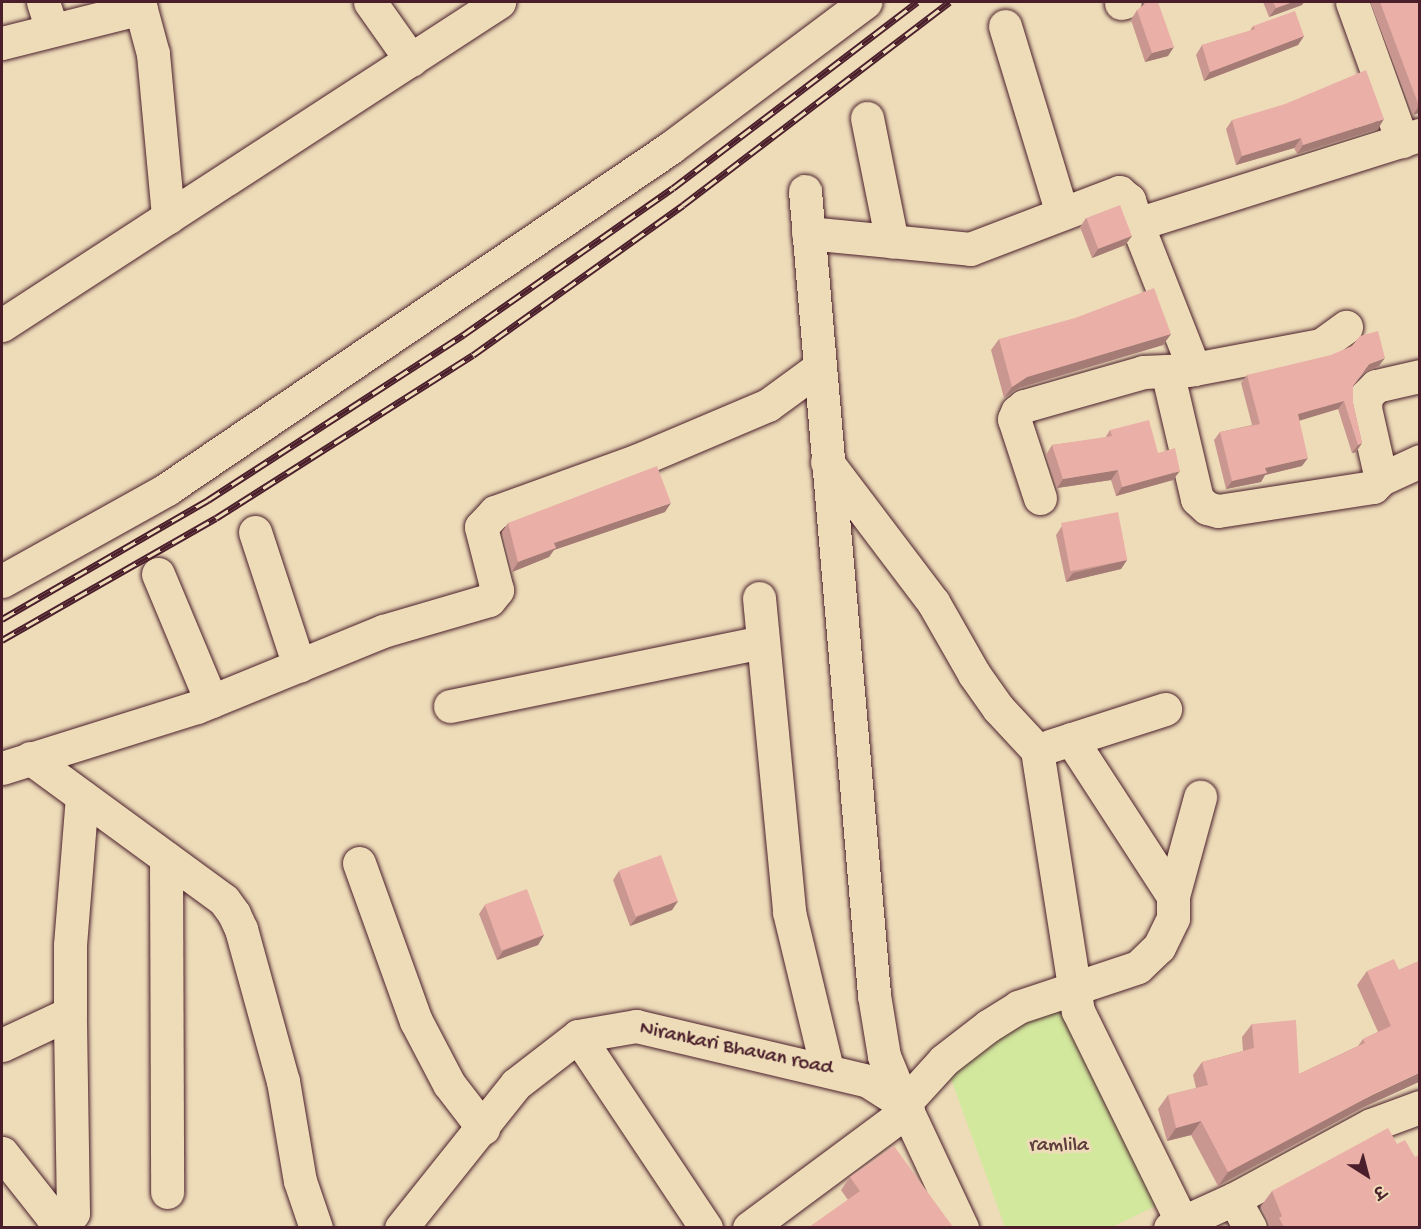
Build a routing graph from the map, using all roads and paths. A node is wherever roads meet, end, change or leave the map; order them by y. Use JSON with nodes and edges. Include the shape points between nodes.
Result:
{"nodes":[{"id":1,"x":370,"y":2,"type":"edge"},
{"id":2,"x":499,"y":2,"type":"edge"},
{"id":3,"x":865,"y":2,"type":"edge"},
{"id":4,"x":1352,"y":2,"type":"edge"},
{"id":5,"x":140,"y":5,"type":"edge"},
{"id":6,"x":47,"y":16,"type":"edge"},
{"id":7,"x":1005,"y":26,"type":"dead end"},
{"id":8,"x":2,"y":43,"type":"edge"},
{"id":9,"x":411,"y":60,"type":"junction"},
{"id":10,"x":867,"y":118,"type":"dead end"},
{"id":11,"x":1411,"y":138,"type":"edge"},
{"id":12,"x":805,"y":191,"type":"dead end"},
{"id":13,"x":1062,"y":214,"type":"junction"},
{"id":14,"x":168,"y":218,"type":"junction"},
{"id":15,"x":1137,"y":224,"type":"junction"},
{"id":16,"x":808,"y":233,"type":"junction"},
{"id":17,"x":892,"y":242,"type":"junction"},
{"id":18,"x":2,"y":325,"type":"edge"},
{"id":19,"x":1346,"y":327,"type":"dead end"},
{"id":20,"x":820,"y":368,"type":"junction"},
{"id":21,"x":1180,"y":370,"type":"junction"},
{"id":22,"x":1419,"y":376,"type":"edge"},
{"id":23,"x":1419,"y":461,"type":"edge"},
{"id":24,"x":827,"y":462,"type":"junction"},
{"id":25,"x":1381,"y":479,"type":"junction"},
{"id":26,"x":1040,"y":498,"type":"dead end"},
{"id":27,"x":255,"y":532,"type":"dead end"},
{"id":28,"x":158,"y":574,"type":"dead end"},
{"id":29,"x":2,"y":581,"type":"edge"},
{"id":30,"x":759,"y":598,"type":"dead end"},
{"id":31,"x":764,"y":642,"type":"junction"},
{"id":32,"x":299,"y":666,"type":"junction"},
{"id":33,"x":210,"y":701,"type":"junction"},
{"id":34,"x":450,"y":706,"type":"dead end"},
{"id":35,"x":1165,"y":709,"type":"dead end"},
{"id":36,"x":1071,"y":739,"type":"junction"},
{"id":37,"x":1037,"y":750,"type":"junction"},
{"id":38,"x":16,"y":763,"type":"edge"},
{"id":39,"x":82,"y":796,"type":"junction"},
{"id":40,"x":1200,"y":797,"type":"dead end"},
{"id":41,"x":166,"y":858,"type":"junction"},
{"id":42,"x":359,"y":863,"type":"dead end"},
{"id":43,"x":1173,"y":896,"type":"junction"},
{"id":44,"x":1075,"y":991,"type":"junction"},
{"id":45,"x":70,"y":1013,"type":"junction"},
{"id":46,"x":578,"y":1036,"type":"junction"},
{"id":47,"x":2,"y":1045,"type":"edge"},
{"id":48,"x":827,"y":1069,"type":"junction"},
{"id":49,"x":906,"y":1107,"type":"junction"},
{"id":50,"x":1419,"y":1107,"type":"edge"},
{"id":51,"x":483,"y":1128,"type":"junction"},
{"id":52,"x":2,"y":1153,"type":"edge"},
{"id":53,"x":167,"y":1192,"type":"dead end"},
{"id":54,"x":1234,"y":1199,"type":"junction"},
{"id":55,"x":1176,"y":1225,"type":"edge"},
{"id":56,"x":316,"y":1227,"type":"edge"},
{"id":57,"x":401,"y":1227,"type":"edge"},
{"id":58,"x":706,"y":1227,"type":"edge"},
{"id":59,"x":748,"y":1227,"type":"edge"},
{"id":60,"x":962,"y":1227,"type":"edge"},
{"id":61,"x":1250,"y":1227,"type":"edge"}],
"edges":[{"from":1,"to":9,"type":"street"},
{"from":2,"to":9,"type":"street"},
{"from":3,"to":29,"type":"street","via":[[670,148],[167,489]]},
{"from":4,"to":11,"type":"street"},
{"from":5,"to":6,"type":"street"},
{"from":5,"to":14,"type":"street","via":[[153,54]]},
{"from":6,"to":8,"type":"street"},
{"from":7,"to":13,"type":"street"},
{"from":9,"to":14,"type":"street"},
{"from":10,"to":17,"type":"street"},
{"from":11,"to":15,"type":"street"},
{"from":12,"to":16,"type":"street"},
{"from":13,"to":15,"type":"street","via":[[1119,192],[1129,200]]},
{"from":13,"to":17,"type":"street","via":[[970,249]]},
{"from":14,"to":18,"type":"street"},
{"from":15,"to":21,"type":"street"},
{"from":16,"to":17,"type":"street"},
{"from":16,"to":20,"type":"street"},
{"from":19,"to":21,"type":"street","via":[[1321,345]]},
{"from":20,"to":24,"type":"street"},
{"from":20,"to":32,"type":"street","via":[[768,405],[636,461],[495,512],[482,526],[497,590],[489,600],[383,631]]},
{"from":21,"to":25,"type":"street","via":[[1197,499],[1207,508],[1218,511],[1373,487]]},
{"from":21,"to":26,"type":"street","via":[[1143,372],[1024,406],[1017,412],[1014,419]]},
{"from":22,"to":25,"type":"street","via":[[1376,386],[1366,396],[1365,408]]},
{"from":23,"to":25,"type":"street"},
{"from":24,"to":37,"type":"street","via":[[933,602],[986,691]]},
{"from":24,"to":49,"type":"street","via":[[874,995],[884,1056]]},
{"from":27,"to":32,"type":"street"},
{"from":28,"to":33,"type":"street"},
{"from":30,"to":31,"type":"street"},
{"from":31,"to":34,"type":"street"},
{"from":31,"to":48,"type":"street","via":[[789,912]]},
{"from":32,"to":33,"type":"street"},
{"from":33,"to":38,"type":"street"},
{"from":35,"to":36,"type":"street"},
{"from":36,"to":37,"type":"street"},
{"from":36,"to":43,"type":"street"},
{"from":37,"to":44,"type":"street"},
{"from":38,"to":39,"type":"street"},
{"from":39,"to":41,"type":"street"},
{"from":39,"to":45,"type":"street","via":[[70,945]]},
{"from":40,"to":43,"type":"street"},
{"from":41,"to":53,"type":"street"},
{"from":41,"to":56,"type":"street","via":[[224,900],[241,929],[283,1081],[300,1181]]},
{"from":42,"to":51,"type":"street","via":[[417,1021],[449,1084]]},
{"from":43,"to":44,"type":"street","via":[[1173,918],[1159,947],[1138,967]]},
{"from":44,"to":49,"type":"street","via":[[1018,1008],[988,1026],[944,1060]]},
{"from":44,"to":55,"type":"street","via":[[1078,1011]]},
{"from":45,"to":47,"type":"street"},
{"from":45,"to":52,"type":"street","via":[[73,1213],[65,1217],[51,1215]]},
{"from":46,"to":48,"type":"street","name":"Nirankari Bhavan road","via":[[636,1026]]},
{"from":46,"to":51,"type":"street","name":"Nirankari Bhavan road","via":[[516,1084]]},
{"from":46,"to":58,"type":"street"},
{"from":48,"to":49,"type":"street","name":"Nirankari Bhavan road","via":[[868,1081]]},
{"from":49,"to":59,"type":"street"},
{"from":49,"to":60,"type":"street"},
{"from":50,"to":54,"type":"street","via":[[1361,1130]]},
{"from":51,"to":57,"type":"street","name":"Nirankari Bhavan road"},
{"from":54,"to":55,"type":"street"},
{"from":54,"to":61,"type":"street"}]}
